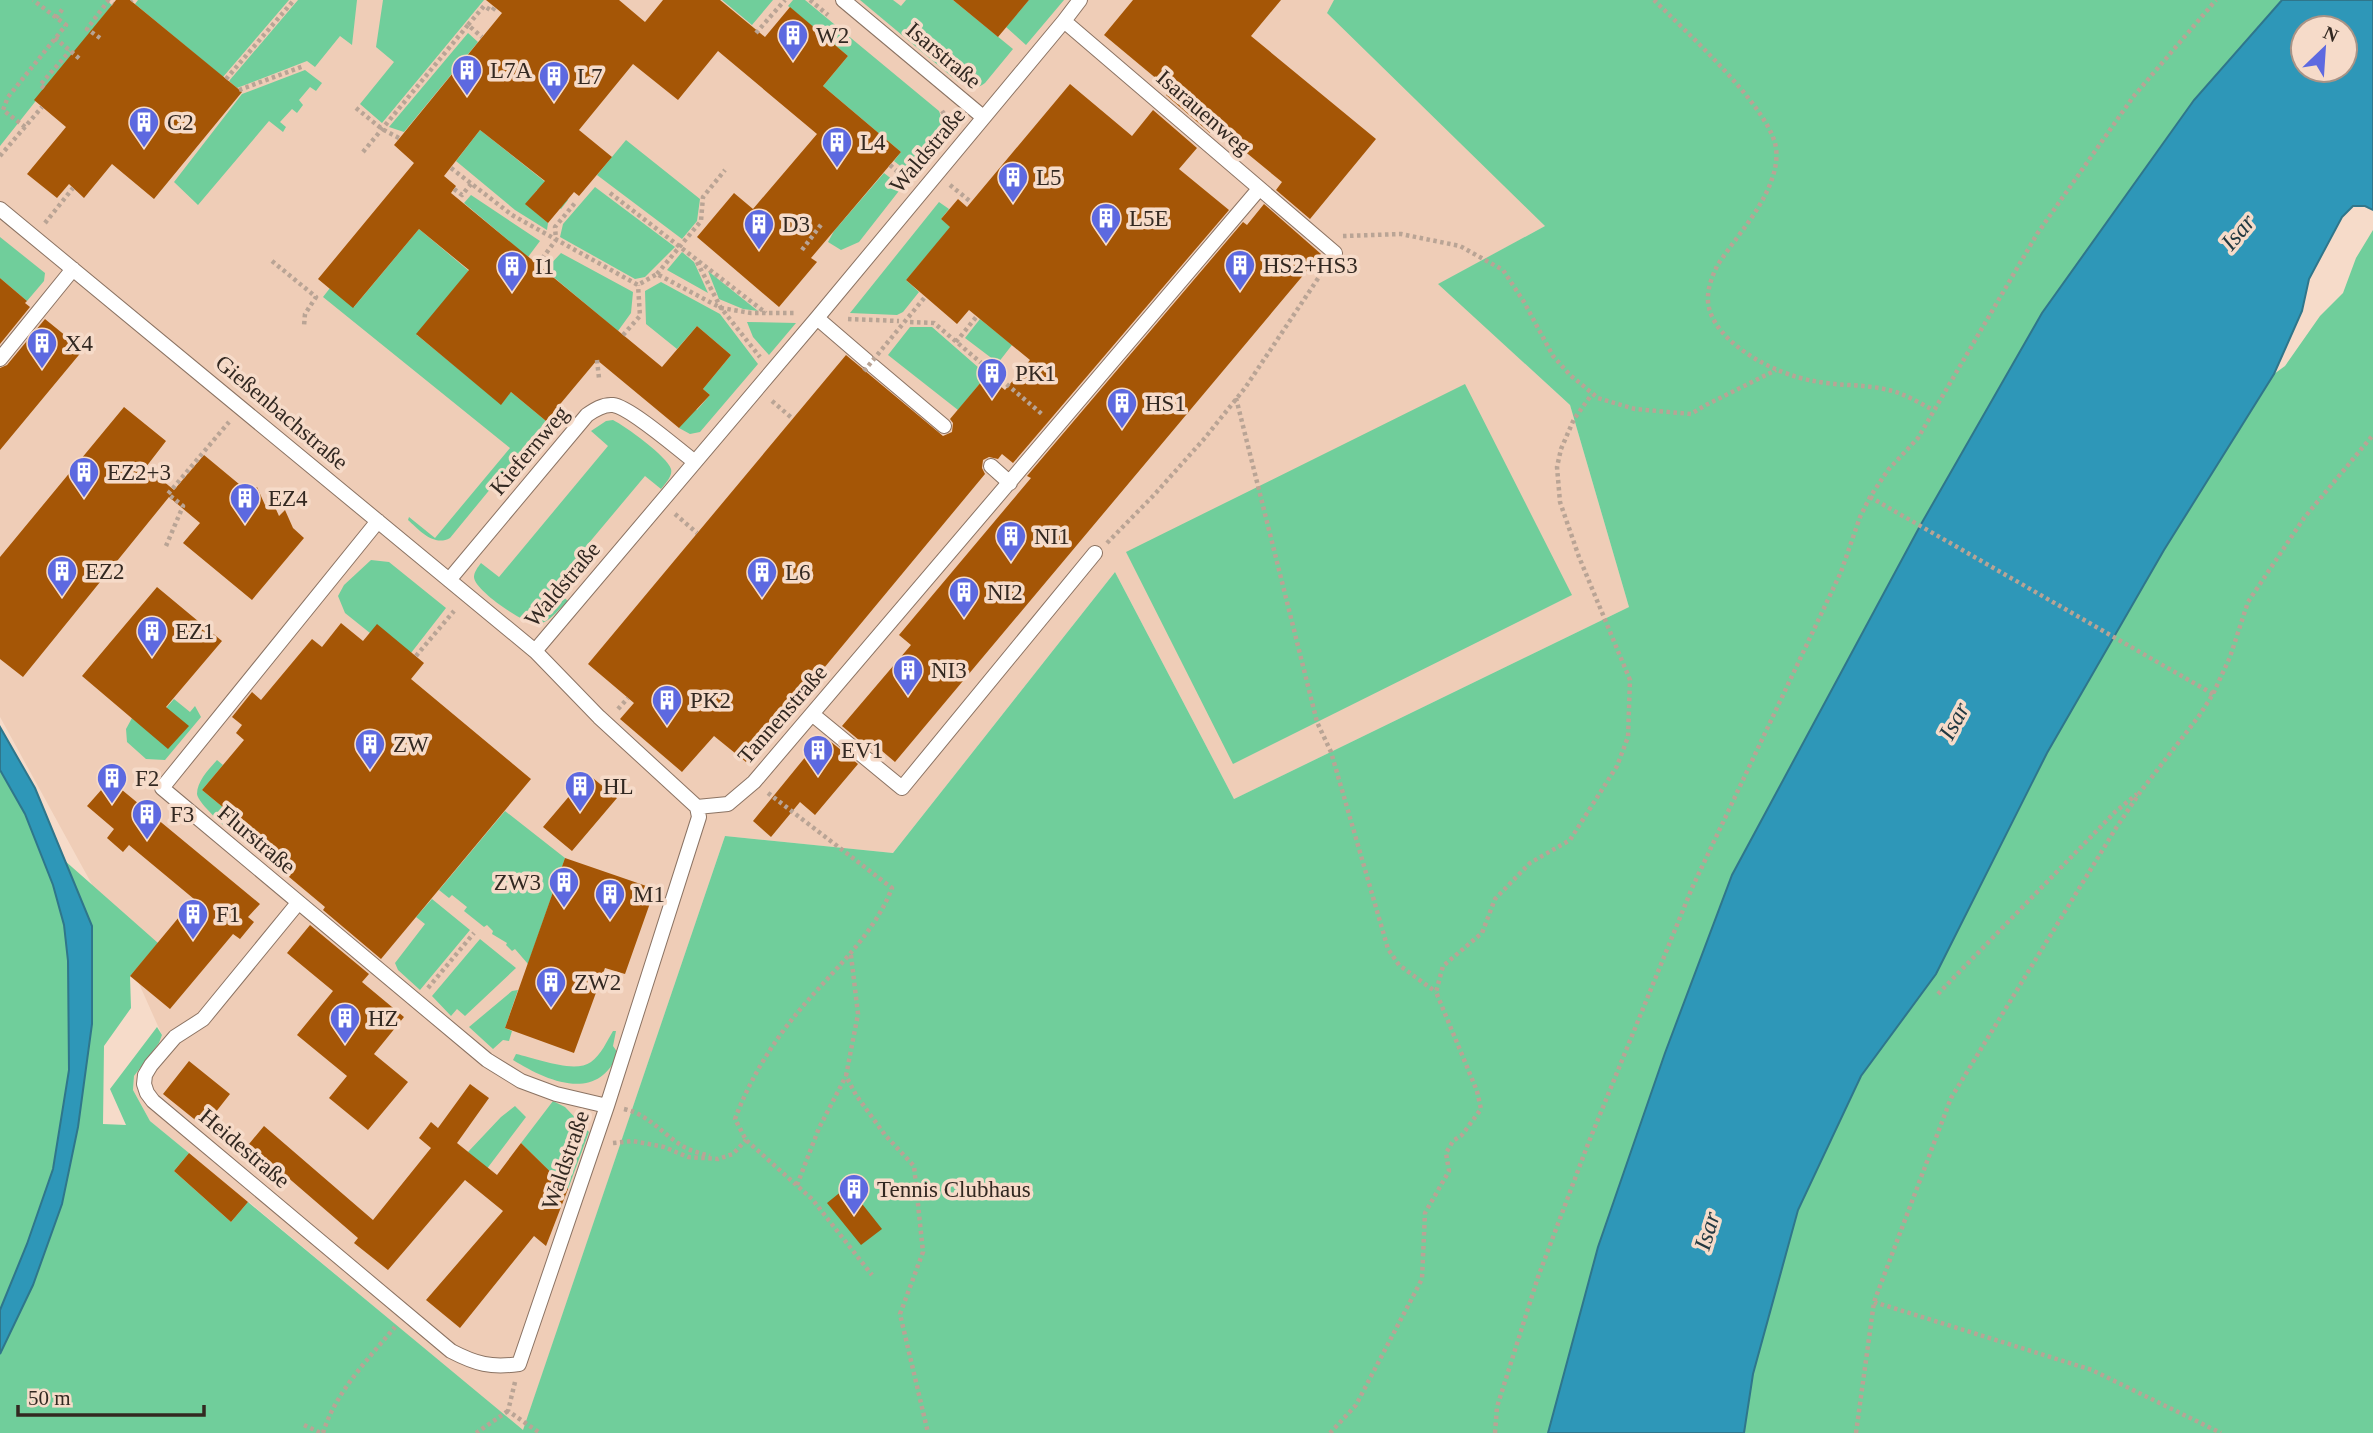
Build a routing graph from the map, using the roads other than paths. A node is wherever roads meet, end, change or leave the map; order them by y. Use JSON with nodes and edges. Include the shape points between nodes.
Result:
{"nodes":[{"id":1,"x":843,"y":0,"type":"edge"},
{"id":2,"x":1080,"y":0,"type":"edge"},
{"id":3,"x":1064,"y":21,"type":"junction"},
{"id":4,"x":983,"y":117,"type":"junction"},
{"id":5,"x":1259,"y":189,"type":"junction"},
{"id":6,"x":0,"y":209,"type":"edge"},
{"id":7,"x":1335,"y":253,"type":"road end"},
{"id":8,"x":73,"y":269,"type":"junction"},
{"id":9,"x":817,"y":318,"type":"junction"},
{"id":10,"x":0,"y":359,"type":"edge"},
{"id":11,"x":944,"y":426,"type":"dead end"},
{"id":12,"x":695,"y":462,"type":"junction"},
{"id":13,"x":991,"y":466,"type":"dead end"},
{"id":14,"x":1010,"y":483,"type":"junction"},
{"id":15,"x":378,"y":521,"type":"junction"},
{"id":16,"x":1095,"y":553,"type":"road end"},
{"id":17,"x":449,"y":580,"type":"junction"},
{"id":18,"x":535,"y":651,"type":"junction"},
{"id":19,"x":812,"y":714,"type":"junction"},
{"id":20,"x":697,"y":807,"type":"junction"},
{"id":21,"x":298,"y":904,"type":"junction"},
{"id":22,"x":607,"y":1106,"type":"junction"},
{"id":23,"x":519,"y":1364,"type":"joint"}],
"edges":[{"from":1,"to":4,"type":"lane","name":"Isarstraße"},
{"from":2,"to":3,"type":"lane"},
{"from":3,"to":4,"type":"lane","name":"Waldstraße"},
{"from":3,"to":5,"type":"lane","name":"Isarauenweg"},
{"from":4,"to":9,"type":"lane","name":"Waldstraße"},
{"from":5,"to":7,"type":"lane","name":"Isarauenweg"},
{"from":5,"to":14,"type":"lane","name":"Tannenstraße"},
{"from":6,"to":8,"type":"lane","name":"Gießenbachstraße"},
{"from":8,"to":10,"type":"lane"},
{"from":8,"to":15,"type":"lane","name":"Gießenbachstraße"},
{"from":9,"to":11,"type":"lane","via":[[868,366]]},
{"from":9,"to":12,"type":"lane","name":"Waldstraße"},
{"from":12,"to":17,"type":"lane","name":"Kiefernweg","via":[[628,411],[613,405],[600,407],[587,415]]},
{"from":12,"to":18,"type":"lane","name":"Waldstraße"},
{"from":13,"to":14,"type":"lane"},
{"from":14,"to":19,"type":"lane","name":"Tannenstraße"},
{"from":15,"to":17,"type":"lane","name":"Gießenbachstraße"},
{"from":15,"to":21,"type":"lane","name":"Flurstraße","via":[[162,788]]},
{"from":16,"to":19,"type":"lane","via":[[902,788]]},
{"from":17,"to":18,"type":"lane","name":"Gießenbachstraße"},
{"from":18,"to":20,"type":"lane","name":"Waldstraße"},
{"from":19,"to":20,"type":"lane","name":"Tannenstraße","via":[[754,782],[728,804]]},
{"from":20,"to":22,"type":"lane","name":"Waldstraße","via":[[699,817]]},
{"from":21,"to":22,"type":"lane","name":"Flurstraße","via":[[487,1060],[521,1081]]},
{"from":21,"to":23,"type":"lane","name":"Heidestraße","via":[[203,1019],[175,1037],[151,1065],[145,1076],[147,1093],[452,1352],[496,1367]]},
{"from":22,"to":23,"type":"lane","name":"Waldstraße"}]}
